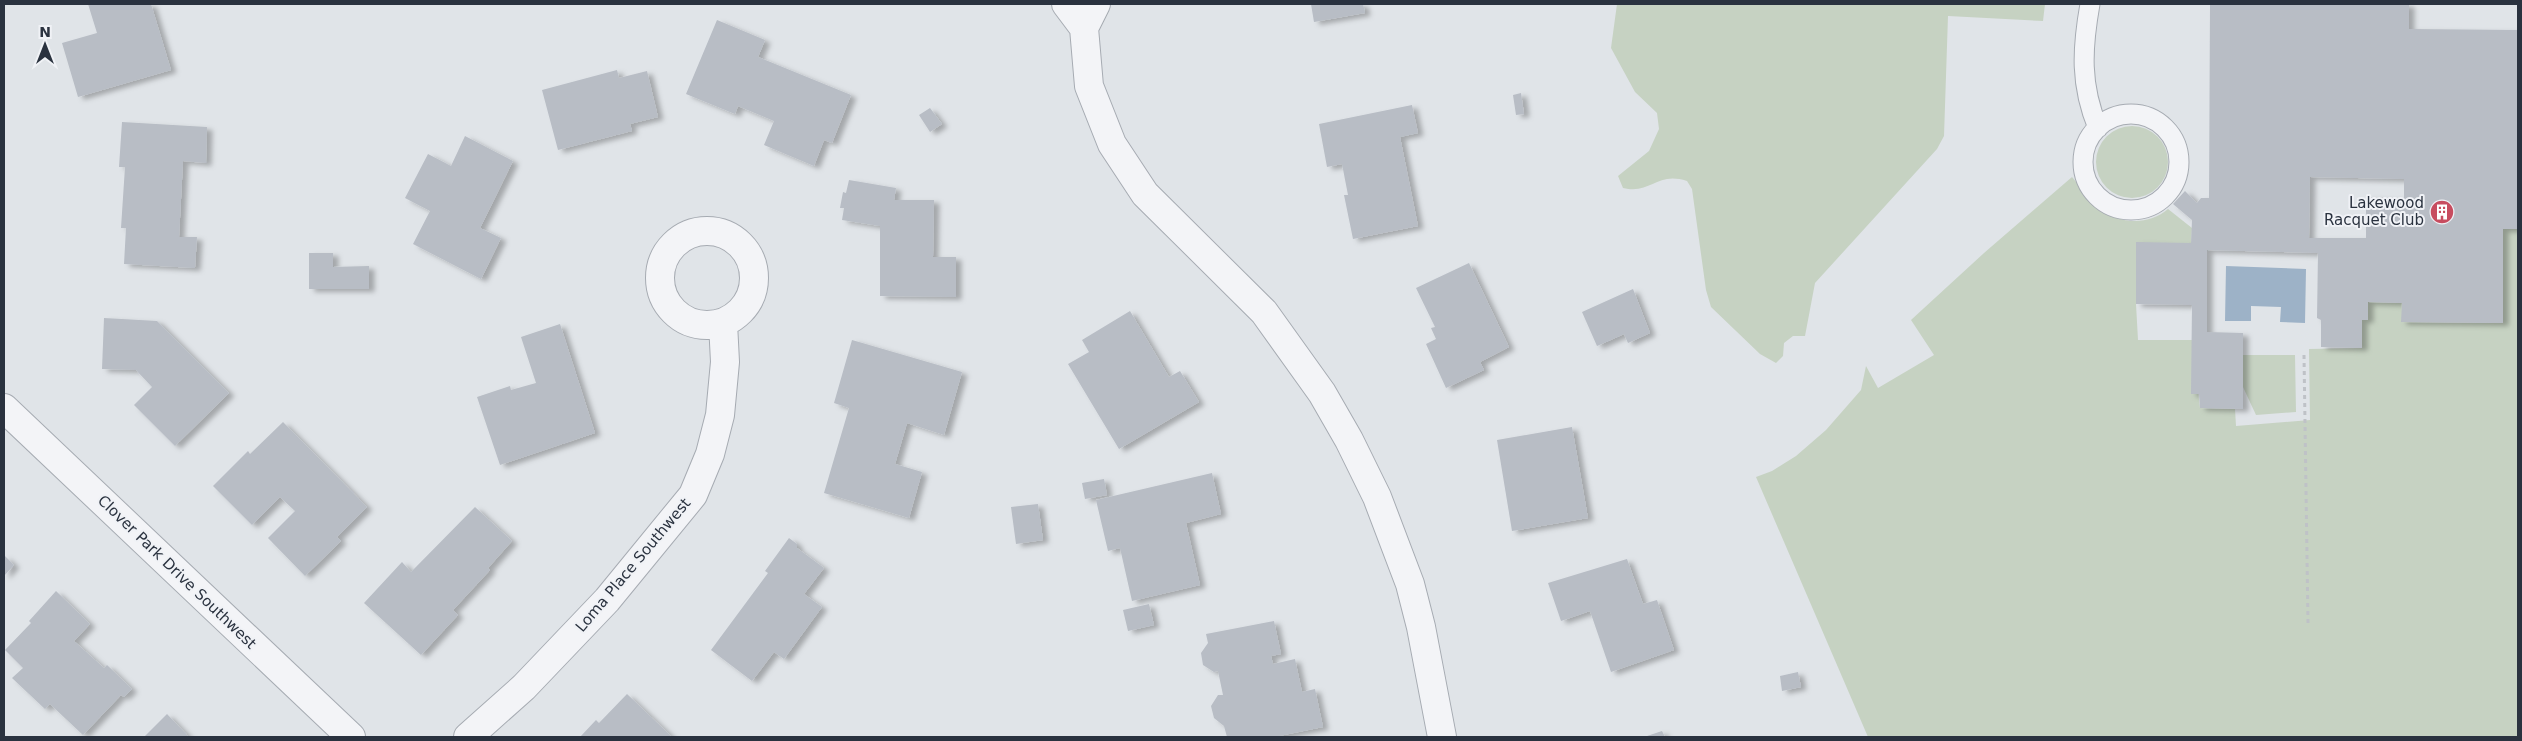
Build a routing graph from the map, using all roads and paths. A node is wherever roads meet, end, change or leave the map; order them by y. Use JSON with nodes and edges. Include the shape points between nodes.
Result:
{"nodes":[{"id":1,"x":1066,"y":4,"type":"edge"},
{"id":2,"x":1096,"y":4,"type":"edge"},
{"id":3,"x":2090,"y":4,"type":"edge"},
{"id":4,"x":1084,"y":28,"type":"junction"},
{"id":5,"x":2098,"y":128,"type":"junction"},
{"id":6,"x":723,"y":323,"type":"dead end"},
{"id":7,"x":2304,"y":355,"type":"dead end"},
{"id":8,"x":4,"y":408,"type":"edge"},
{"id":9,"x":2308,"y":624,"type":"dead end"},
{"id":10,"x":351,"y":737,"type":"edge"},
{"id":11,"x":468,"y":737,"type":"edge"},
{"id":12,"x":1442,"y":737,"type":"edge"}],
"edges":[{"from":1,"to":4,"type":"street"},
{"from":2,"to":4,"type":"street"},
{"from":3,"to":5,"type":"lane","via":[[2083,74],[2088,104]]},
{"from":4,"to":12,"type":"street","via":[[1089,86],[1112,144],[1128,170],[1145,194],[1264,312],[1322,393],[1349,440],[1377,496],[1410,584]]},
{"from":5,"to":5,"type":"lane","via":[[2088,140],[2084,164],[2090,186],[2100,198],[2113,207],[2129,210],[2151,205],[2170,191],[2180,161],[2177,146],[2169,132],[2142,116],[2126,115],[2111,119]]},
{"from":6,"to":11,"type":"street","name":"Loma Place Southwest","via":[[725,362],[720,415],[710,454],[693,495],[607,600],[524,687]]},
{"from":7,"to":9,"type":"path"},
{"from":8,"to":10,"type":"street","name":"Clover Park Drive Southwest"}]}
